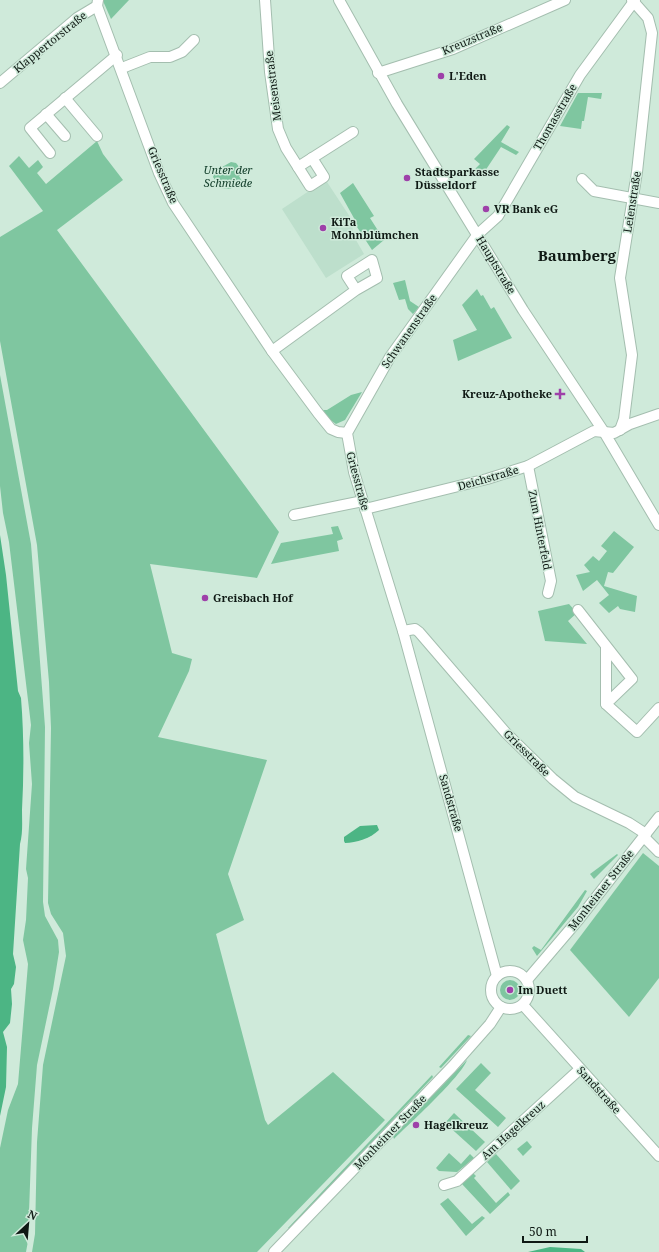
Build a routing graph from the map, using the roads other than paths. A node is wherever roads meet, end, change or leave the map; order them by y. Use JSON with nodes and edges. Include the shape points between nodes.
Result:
{"nodes":[{"id":1,"x":265,"y":0,"type":"edge"},
{"id":2,"x":339,"y":0,"type":"edge"},
{"id":3,"x":565,"y":0,"type":"edge"},
{"id":4,"x":634,"y":1,"type":"edge"},
{"id":5,"x":98,"y":3,"type":"edge"},
{"id":6,"x":194,"y":40,"type":"dead end"},
{"id":7,"x":117,"y":55,"type":"junction"},
{"id":8,"x":122,"y":68,"type":"junction"},
{"id":9,"x":378,"y":73,"type":"junction"},
{"id":10,"x":0,"y":83,"type":"edge"},
{"id":11,"x":65,"y":98,"type":"junction"},
{"id":12,"x":46,"y":114,"type":"junction"},
{"id":13,"x":353,"y":132,"type":"dead end"},
{"id":14,"x":65,"y":136,"type":"dead end"},
{"id":15,"x":97,"y":136,"type":"dead end"},
{"id":16,"x":50,"y":153,"type":"dead end"},
{"id":17,"x":312,"y":158,"type":"junction"},
{"id":18,"x":298,"y":167,"type":"junction"},
{"id":19,"x":582,"y":179,"type":"dead end"},
{"id":20,"x":632,"y":198,"type":"junction"},
{"id":21,"x":659,"y":203,"type":"edge"},
{"id":22,"x":478,"y":234,"type":"junction"},
{"id":23,"x":356,"y":290,"type":"dead end"},
{"id":24,"x":272,"y":351,"type":"junction"},
{"id":25,"x":659,"y":414,"type":"edge"},
{"id":26,"x":620,"y":430,"type":"junction"},
{"id":27,"x":604,"y":432,"type":"junction"},
{"id":28,"x":347,"y":433,"type":"junction"},
{"id":29,"x":528,"y":466,"type":"junction"},
{"id":30,"x":364,"y":505,"type":"junction"},
{"id":31,"x":294,"y":515,"type":"dead end"},
{"id":32,"x":659,"y":525,"type":"edge"},
{"id":33,"x":548,"y":593,"type":"dead end"},
{"id":34,"x":578,"y":610,"type":"dead end"},
{"id":35,"x":403,"y":631,"type":"junction"},
{"id":36,"x":606,"y":647,"type":"junction"},
{"id":37,"x":606,"y":704,"type":"junction"},
{"id":38,"x":659,"y":708,"type":"edge"},
{"id":39,"x":659,"y":817,"type":"edge"},
{"id":40,"x":645,"y":835,"type":"junction"},
{"id":41,"x":659,"y":852,"type":"edge"},
{"id":42,"x":498,"y":976,"type":"junction"},
{"id":43,"x":527,"y":980,"type":"junction"},
{"id":44,"x":523,"y":1005,"type":"junction"},
{"id":45,"x":501,"y":1007,"type":"junction"},
{"id":46,"x":580,"y":1069,"type":"junction"},
{"id":47,"x":659,"y":1156,"type":"edge"},
{"id":48,"x":444,"y":1185,"type":"dead end"},
{"id":49,"x":274,"y":1252,"type":"edge"}],
"edges":[{"from":1,"to":18,"type":"street","name":"Meisenstraße","via":[[270,72],[278,129]]},
{"from":2,"to":9,"type":"street","name":"Hauptstraße"},
{"from":3,"to":9,"type":"street","name":"Kreuzstraße","via":[[453,49]]},
{"from":4,"to":20,"type":"street","name":"Leienstraße","via":[[648,18],[652,33]]},
{"from":4,"to":22,"type":"street","name":"Thomasstraße","via":[[580,75],[498,216]]},
{"from":5,"to":7,"type":"street","name":"Griesstraße"},
{"from":5,"to":10,"type":"street","name":"Klappertorstraße"},
{"from":6,"to":8,"type":"street","via":[[182,52],[170,56],[150,57]]},
{"from":7,"to":8,"type":"street","name":"Griesstraße"},
{"from":7,"to":11,"type":"street"},
{"from":8,"to":24,"type":"street","name":"Griesstraße","via":[[159,173],[173,203]]},
{"from":9,"to":22,"type":"street","name":"Hauptstraße"},
{"from":11,"to":12,"type":"street"},
{"from":11,"to":15,"type":"street"},
{"from":12,"to":14,"type":"street"},
{"from":12,"to":16,"type":"street","via":[[30,128]]},
{"from":13,"to":17,"type":"street"},
{"from":17,"to":18,"type":"street"},
{"from":17,"to":18,"type":"street","name":"Meisenstraße","via":[[324,177],[310,186]]},
{"from":19,"to":20,"type":"street","via":[[594,191]]},
{"from":20,"to":21,"type":"street"},
{"from":20,"to":26,"type":"street","name":"Leienstraße","via":[[620,278],[632,355],[624,419]]},
{"from":22,"to":27,"type":"street","name":"Hauptstraße","via":[[523,310]]},
{"from":22,"to":28,"type":"street","name":"Schwanenstraße","via":[[390,357]]},
{"from":23,"to":24,"type":"street"},
{"from":24,"to":28,"type":"street","name":"Griesstraße","via":[[331,429]]},
{"from":25,"to":26,"type":"street","name":"Deichstraße"},
{"from":26,"to":27,"type":"street","name":"Deichstraße","via":[[614,433]]},
{"from":27,"to":29,"type":"street","name":"Deichstraße","via":[[594,431]]},
{"from":27,"to":32,"type":"street","name":"Hauptstraße"},
{"from":28,"to":30,"type":"street","name":"Griesstraße","via":[[354,472]]},
{"from":29,"to":30,"type":"street","name":"Deichstraße","via":[[486,479]]},
{"from":29,"to":33,"type":"street","name":"Zum Hinterfeld","via":[[551,581]]},
{"from":30,"to":31,"type":"street","name":"Deichstraße"},
{"from":30,"to":35,"type":"street","name":"Griesstraße"},
{"from":34,"to":36,"type":"street"},
{"from":35,"to":40,"type":"street","name":"Griesstraße","via":[[415,629],[419,632],[506,733],[553,779],[575,797],[629,823]]},
{"from":35,"to":42,"type":"street","name":"Sandstraße"},
{"from":36,"to":37,"type":"street"},
{"from":36,"to":37,"type":"street","via":[[632,679]]},
{"from":37,"to":38,"type":"street","via":[[637,732]]},
{"from":39,"to":40,"type":"street","name":"Monheimer Straße"},
{"from":40,"to":41,"type":"street","name":"Griesstraße"},
{"from":40,"to":43,"type":"street","name":"Monheimer Straße"},
{"from":42,"to":43,"type":"street","via":[[505,972],[514,972]]},
{"from":42,"to":45,"type":"street","via":[[492,984],[492,994]]},
{"from":43,"to":44,"type":"street","via":[[529,994]]},
{"from":44,"to":45,"type":"street","via":[[514,1009]]},
{"from":44,"to":46,"type":"street","name":"Sandstraße"},
{"from":45,"to":49,"type":"street","name":"Monheimer Straße","via":[[490,1024],[452,1067]]},
{"from":46,"to":47,"type":"street","name":"Sandstraße"},
{"from":46,"to":48,"type":"street","name":"Am Hagelkreuz","via":[[457,1181]]}]}
